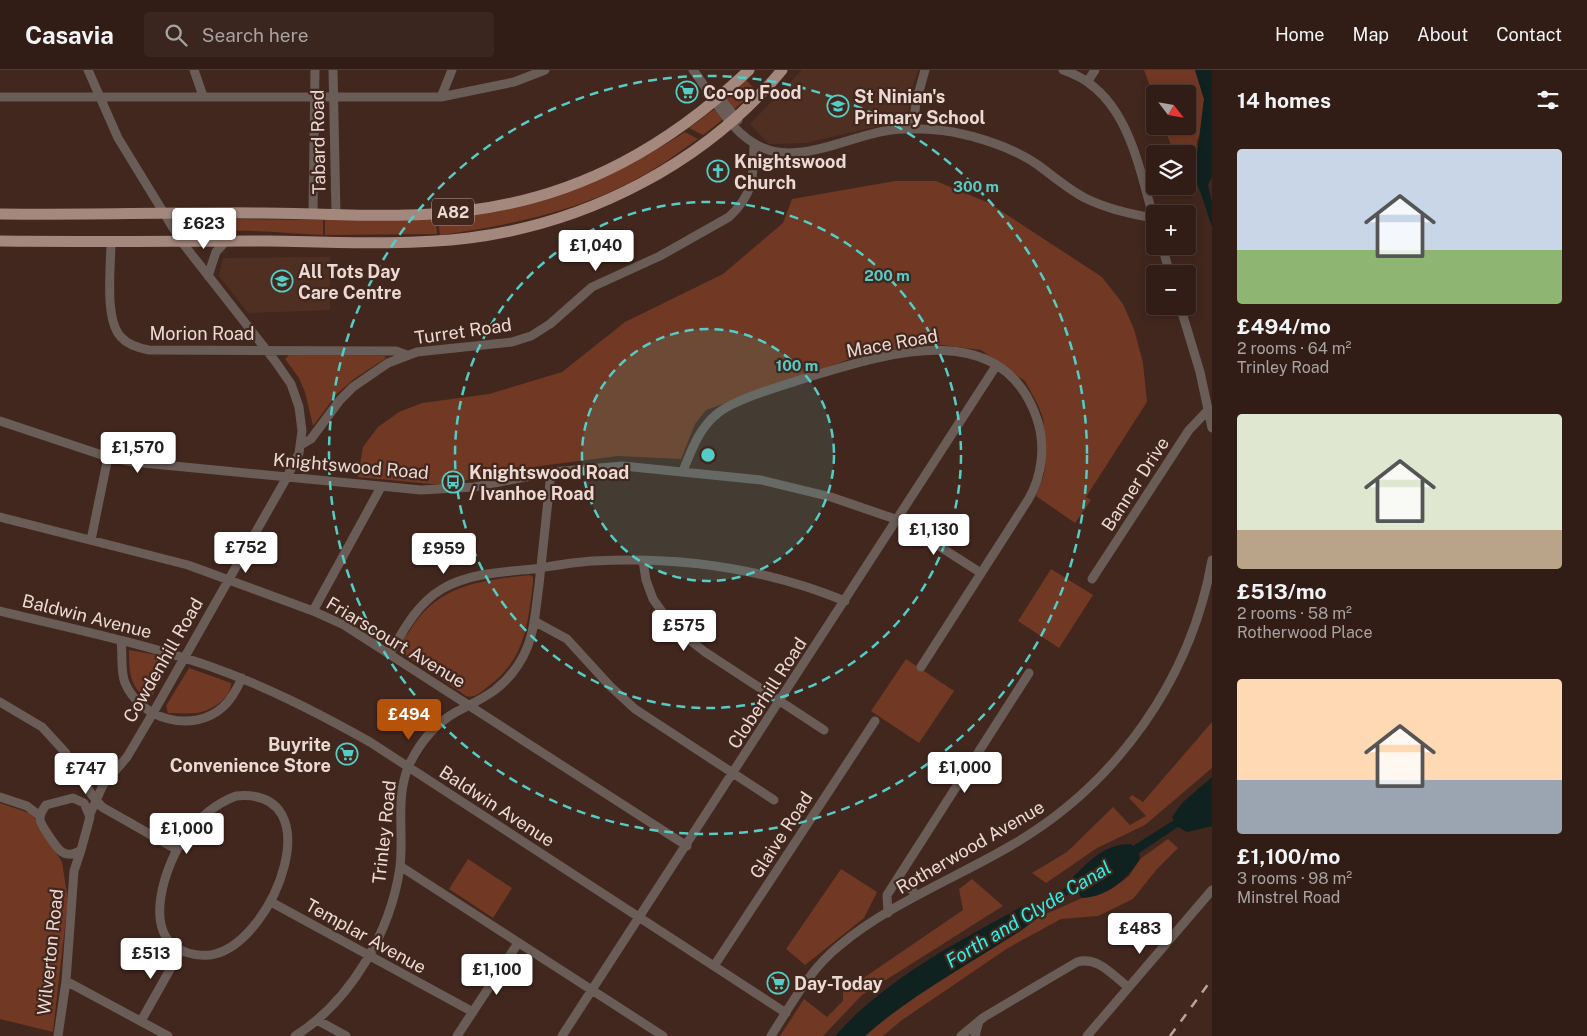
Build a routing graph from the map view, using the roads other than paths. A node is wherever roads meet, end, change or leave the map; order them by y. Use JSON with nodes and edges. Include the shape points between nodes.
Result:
{"nodes":[{"id":1,"x":88,"y":70,"type":"edge"},
{"id":2,"x":194,"y":70,"type":"edge"},
{"id":3,"x":315,"y":70,"type":"edge"},
{"id":4,"x":333,"y":70,"type":"edge"},
{"id":5,"x":452,"y":70,"type":"edge"},
{"id":6,"x":545,"y":70,"type":"edge"},
{"id":7,"x":693,"y":70,"type":"edge"},
{"id":8,"x":749,"y":70,"type":"edge"},
{"id":9,"x":782,"y":70,"type":"edge"},
{"id":10,"x":925,"y":70,"type":"edge"},
{"id":11,"x":1063,"y":70,"type":"edge"},
{"id":12,"x":1095,"y":70,"type":"edge"},
{"id":13,"x":1088,"y":81,"type":"junction"},
{"id":14,"x":203,"y":96,"type":"junction"},
{"id":15,"x":0,"y":97,"type":"edge"},
{"id":16,"x":99,"y":97,"type":"junction"},
{"id":17,"x":314,"y":97,"type":"junction"},
{"id":18,"x":441,"y":97,"type":"junction"},
{"id":19,"x":333,"y":98,"type":"junction"},
{"id":20,"x":717,"y":100,"type":"junction"},
{"id":21,"x":733,"y":119,"type":"junction"},
{"id":22,"x":913,"y":129,"type":"junction"},
{"id":23,"x":754,"y":143,"type":"junction"},
{"id":24,"x":1149,"y":205,"type":"edge"},
{"id":25,"x":165,"y":212,"type":"junction"},
{"id":26,"x":313,"y":213,"type":"junction"},
{"id":27,"x":0,"y":214,"type":"edge"},
{"id":28,"x":336,"y":214,"type":"junction"},
{"id":29,"x":1146,"y":219,"type":"edge"},
{"id":30,"x":0,"y":241,"type":"edge"},
{"id":31,"x":111,"y":241,"type":"junction"},
{"id":32,"x":181,"y":241,"type":"junction"},
{"id":33,"x":226,"y":241,"type":"junction"},
{"id":34,"x":208,"y":276,"type":"junction"},
{"id":35,"x":1183,"y":315,"type":"edge"},
{"id":36,"x":266,"y":349,"type":"junction"},
{"id":37,"x":406,"y":355,"type":"junction"},
{"id":38,"x":996,"y":366,"type":"junction"},
{"id":39,"x":1209,"y":409,"type":"junction"},
{"id":40,"x":0,"y":422,"type":"edge"},
{"id":41,"x":1212,"y":428,"type":"edge"},
{"id":42,"x":301,"y":445,"type":"junction"},
{"id":43,"x":108,"y":457,"type":"junction"},
{"id":44,"x":683,"y":471,"type":"junction"},
{"id":45,"x":551,"y":472,"type":"junction"},
{"id":46,"x":287,"y":477,"type":"junction"},
{"id":47,"x":382,"y":488,"type":"junction"},
{"id":48,"x":0,"y":517,"type":"edge"},
{"id":49,"x":898,"y":520,"type":"junction"},
{"id":50,"x":90,"y":540,"type":"junction"},
{"id":51,"x":1212,"y":560,"type":"edge"},
{"id":52,"x":643,"y":561,"type":"junction"},
{"id":53,"x":541,"y":568,"type":"junction"},
{"id":54,"x":982,"y":573,"type":"junction"},
{"id":55,"x":229,"y":579,"type":"junction"},
{"id":56,"x":1092,"y":579,"type":"dead end"},
{"id":57,"x":845,"y":601,"type":"junction"},
{"id":58,"x":0,"y":611,"type":"edge"},
{"id":59,"x":313,"y":611,"type":"junction"},
{"id":60,"x":534,"y":621,"type":"junction"},
{"id":61,"x":121,"y":641,"type":"junction"},
{"id":62,"x":390,"y":653,"type":"junction"},
{"id":63,"x":184,"y":659,"type":"junction"},
{"id":64,"x":920,"y":667,"type":"dead end"},
{"id":65,"x":1029,"y":673,"type":"dead end"},
{"id":66,"x":242,"y":678,"type":"junction"},
{"id":67,"x":0,"y":702,"type":"edge"},
{"id":68,"x":780,"y":702,"type":"junction"},
{"id":69,"x":470,"y":705,"type":"junction"},
{"id":70,"x":153,"y":713,"type":"junction"},
{"id":71,"x":876,"y":721,"type":"dead end"},
{"id":72,"x":824,"y":730,"type":"dead end"},
{"id":73,"x":408,"y":767,"type":"junction"},
{"id":74,"x":734,"y":774,"type":"junction"},
{"id":75,"x":104,"y":785,"type":"junction"},
{"id":76,"x":92,"y":795,"type":"junction"},
{"id":77,"x":0,"y":797,"type":"edge"},
{"id":78,"x":74,"y":798,"type":"junction"},
{"id":79,"x":774,"y":800,"type":"dead end"},
{"id":80,"x":46,"y":805,"type":"junction"},
{"id":81,"x":27,"y":806,"type":"junction"},
{"id":82,"x":90,"y":814,"type":"junction"},
{"id":83,"x":40,"y":816,"type":"junction"},
{"id":84,"x":687,"y":846,"type":"junction"},
{"id":85,"x":176,"y":849,"type":"junction"},
{"id":86,"x":81,"y":850,"type":"junction"},
{"id":87,"x":64,"y":853,"type":"junction"},
{"id":88,"x":400,"y":866,"type":"junction"},
{"id":89,"x":74,"y":871,"type":"junction"},
{"id":90,"x":898,"y":878,"type":"junction"},
{"id":91,"x":1212,"y":890,"type":"edge"},
{"id":92,"x":913,"y":891,"type":"dead end"},
{"id":93,"x":271,"y":902,"type":"junction"},
{"id":94,"x":888,"y":913,"type":"junction"},
{"id":95,"x":640,"y":918,"type":"junction"},
{"id":96,"x":518,"y":943,"type":"junction"},
{"id":97,"x":181,"y":950,"type":"junction"},
{"id":98,"x":368,"y":955,"type":"junction"},
{"id":99,"x":714,"y":966,"type":"junction"},
{"id":100,"x":66,"y":980,"type":"junction"},
{"id":101,"x":1128,"y":987,"type":"junction"},
{"id":102,"x":593,"y":990,"type":"junction"},
{"id":103,"x":473,"y":1012,"type":"junction"},
{"id":104,"x":786,"y":1013,"type":"junction"},
{"id":105,"x":317,"y":1020,"type":"junction"},
{"id":106,"x":141,"y":1021,"type":"junction"},
{"id":107,"x":978,"y":1021,"type":"junction"},
{"id":108,"x":58,"y":1036,"type":"edge"},
{"id":109,"x":168,"y":1036,"type":"edge"},
{"id":110,"x":295,"y":1036,"type":"edge"},
{"id":111,"x":346,"y":1036,"type":"edge"},
{"id":112,"x":457,"y":1036,"type":"edge"},
{"id":113,"x":562,"y":1036,"type":"edge"},
{"id":114,"x":663,"y":1036,"type":"edge"},
{"id":115,"x":771,"y":1036,"type":"edge"},
{"id":116,"x":961,"y":1036,"type":"edge"},
{"id":117,"x":975,"y":1036,"type":"edge"},
{"id":118,"x":1087,"y":1036,"type":"edge"}],
"edges":[{"from":1,"to":16,"type":"street","name":"Cowdenhill Road"},
{"from":2,"to":14,"type":"street"},
{"from":3,"to":17,"type":"street","name":"Tabard Road"},
{"from":4,"to":19,"type":"street","name":"Tabard Road"},
{"from":5,"to":18,"type":"street"},
{"from":6,"to":18,"type":"street","via":[[514,82]]},
{"from":7,"to":20,"type":"street"},
{"from":8,"to":20,"type":"main road","number":"A82"},
{"from":9,"to":21,"type":"main road","number":"A82"},
{"from":10,"to":22,"type":"street"},
{"from":11,"to":13,"type":"street"},
{"from":12,"to":13,"type":"street"},
{"from":13,"to":24,"type":"street","via":[[1109,101],[1127,130]]},
{"from":14,"to":16,"type":"street"},
{"from":14,"to":17,"type":"street"},
{"from":15,"to":16,"type":"street"},
{"from":16,"to":25,"type":"street","name":"Cowdenhill Road","via":[[118,138]]},
{"from":17,"to":19,"type":"street"},
{"from":17,"to":26,"type":"street","name":"Tabard Road"},
{"from":18,"to":19,"type":"street"},
{"from":19,"to":28,"type":"street","name":"Tabard Road"},
{"from":20,"to":21,"type":"street"},
{"from":20,"to":28,"type":"main road","number":"A82","via":[[634,158],[589,180],[530,199],[471,210],[402,215]]},
{"from":21,"to":23,"type":"street","via":[[743,135]]},
{"from":21,"to":33,"type":"main road","number":"A82","via":[[696,149],[627,191],[583,210],[531,226],[433,242]]},
{"from":22,"to":23,"type":"street","via":[[865,134],[802,152],[772,151]]},
{"from":22,"to":29,"type":"street","via":[[953,132],[1006,148],[1085,198]]},
{"from":23,"to":37,"type":"street","name":"Turret Road","via":[[749,191],[738,209],[728,217],[660,256],[592,287],[550,324],[531,336],[512,342]]},
{"from":25,"to":26,"type":"main road","number":"A82"},
{"from":25,"to":27,"type":"main road","number":"A82"},
{"from":25,"to":32,"type":"street","name":"Cowdenhill Road"},
{"from":26,"to":28,"type":"main road","number":"A82"},
{"from":30,"to":31,"type":"main road","number":"A82"},
{"from":31,"to":32,"type":"main road","number":"A82"},
{"from":31,"to":36,"type":"street","name":"Morion Road","via":[[112,320],[120,337],[128,344],[149,350]]},
{"from":32,"to":33,"type":"main road","number":"A82"},
{"from":32,"to":34,"type":"street","name":"Cowdenhill Road"},
{"from":33,"to":34,"type":"street","via":[[216,252]]},
{"from":34,"to":36,"type":"street","name":"Cowdenhill Road"},
{"from":35,"to":39,"type":"street"},
{"from":36,"to":37,"type":"street","name":"Turret Road","via":[[396,351]]},
{"from":36,"to":42,"type":"street","name":"Cowdenhill Road","via":[[285,374],[296,396],[302,420]]},
{"from":37,"to":42,"type":"street","via":[[373,372],[353,387],[311,439]]},
{"from":38,"to":44,"type":"street","name":"Mace Road","via":[[964,352],[928,350],[833,370],[785,385],[718,413],[698,436]]},
{"from":38,"to":49,"type":"street","name":"Cloberhill Road"},
{"from":38,"to":54,"type":"street","name":"Mace Road","via":[[1028,397],[1040,430],[1041,458],[1032,495]]},
{"from":39,"to":41,"type":"street"},
{"from":39,"to":56,"type":"street","name":"Banner Drive","via":[[1189,430]]},
{"from":40,"to":43,"type":"street","name":"Knightswood Road"},
{"from":42,"to":46,"type":"street","name":"Cowdenhill Road"},
{"from":43,"to":46,"type":"street","name":"Knightswood Road"},
{"from":43,"to":50,"type":"street"},
{"from":44,"to":45,"type":"street","name":"Knightswood Road","via":[[622,466]]},
{"from":44,"to":49,"type":"street","name":"Knightswood Road","via":[[798,487]]},
{"from":45,"to":47,"type":"street","name":"Knightswood Road","via":[[448,490]]},
{"from":45,"to":53,"type":"street","name":"Trinley Road"},
{"from":46,"to":47,"type":"street","name":"Knightswood Road"},
{"from":46,"to":55,"type":"street","name":"Cowdenhill Road"},
{"from":47,"to":59,"type":"street"},
{"from":48,"to":50,"type":"street","name":"Friarscourt Avenue"},
{"from":49,"to":54,"type":"street","name":"Knightswood Road"},
{"from":49,"to":57,"type":"street","name":"Cloberhill Road"},
{"from":50,"to":55,"type":"street","name":"Friarscourt Avenue"},
{"from":51,"to":94,"type":"street","name":"Rotherwood Avenue","via":[[1201,608],[1176,671],[1141,728],[1105,773],[1039,828]]},
{"from":52,"to":53,"type":"street","via":[[595,561]]},
{"from":52,"to":57,"type":"street","via":[[730,567],[804,584]]},
{"from":52,"to":68,"type":"street","via":[[653,599],[673,627],[704,652]]},
{"from":53,"to":60,"type":"street","name":"Trinley Road"},
{"from":53,"to":62,"type":"street","via":[[476,577],[441,590],[409,620]]},
{"from":54,"to":64,"type":"street","name":"Mace Road"},
{"from":55,"to":59,"type":"street","name":"Friarscourt Avenue"},
{"from":55,"to":63,"type":"street","name":"Cowdenhill Road"},
{"from":57,"to":68,"type":"street","name":"Cloberhill Road"},
{"from":58,"to":61,"type":"street","name":"Baldwin Avenue"},
{"from":59,"to":62,"type":"street","name":"Friarscourt Avenue","via":[[344,625]]},
{"from":60,"to":69,"type":"street","name":"Trinley Road","via":[[527,649],[515,670],[496,690]]},
{"from":60,"to":74,"type":"street","via":[[567,639],[635,709]]},
{"from":61,"to":63,"type":"street","name":"Baldwin Avenue"},
{"from":61,"to":70,"type":"street","via":[[125,682],[140,704]]},
{"from":62,"to":69,"type":"street","name":"Friarscourt Avenue"},
{"from":63,"to":66,"type":"street","name":"Baldwin Avenue"},
{"from":63,"to":70,"type":"street","name":"Cowdenhill Road"},
{"from":65,"to":90,"type":"street"},
{"from":66,"to":70,"type":"street","via":[[222,708],[201,719],[179,721]]},
{"from":66,"to":73,"type":"street","name":"Baldwin Avenue","via":[[323,716]]},
{"from":67,"to":76,"type":"street","via":[[42,727],[65,752]]},
{"from":68,"to":72,"type":"street"},
{"from":68,"to":74,"type":"street","name":"Cloberhill Road"},
{"from":69,"to":73,"type":"street","name":"Trinley Road","via":[[432,731]]},
{"from":69,"to":84,"type":"street","name":"Friarscourt Avenue"},
{"from":70,"to":75,"type":"street","name":"Cowdenhill Road"},
{"from":71,"to":99,"type":"street","name":"Glaive Road"},
{"from":73,"to":88,"type":"street","name":"Trinley Road","via":[[401,802]]},
{"from":73,"to":95,"type":"street","name":"Baldwin Avenue"},
{"from":74,"to":79,"type":"street"},
{"from":74,"to":84,"type":"street","name":"Cloberhill Road"},
{"from":75,"to":76,"type":"street"},
{"from":75,"to":76,"type":"street","name":"Cowdenhill Road"},
{"from":76,"to":78,"type":"street"},
{"from":76,"to":82,"type":"street","name":"Cowdenhill Road"},
{"from":76,"to":85,"type":"street"},
{"from":77,"to":81,"type":"street"},
{"from":78,"to":80,"type":"street"},
{"from":78,"to":82,"type":"street","via":[[84,803]]},
{"from":80,"to":81,"type":"street"},
{"from":80,"to":83,"type":"street"},
{"from":81,"to":83,"type":"street"},
{"from":82,"to":86,"type":"street"},
{"from":83,"to":87,"type":"street","via":[[40,822]]},
{"from":84,"to":95,"type":"street","name":"Cloberhill Road"},
{"from":85,"to":93,"type":"street","via":[[196,823],[228,799],[254,796],[269,803],[284,820],[288,846],[284,870]]},
{"from":85,"to":97,"type":"street","via":[[162,889],[161,922],[168,939]]},
{"from":86,"to":87,"type":"street","via":[[75,854]]},
{"from":86,"to":89,"type":"street","name":"Wilverton Road"},
{"from":87,"to":89,"type":"street","name":"Wilverton Road"},
{"from":88,"to":96,"type":"street"},
{"from":88,"to":98,"type":"street","name":"Trinley Road","via":[[387,914]]},
{"from":89,"to":100,"type":"street","name":"Wilverton Road"},
{"from":90,"to":92,"type":"street"},
{"from":90,"to":94,"type":"street","via":[[887,896]]},
{"from":91,"to":101,"type":"street"},
{"from":93,"to":97,"type":"street","via":[[244,936],[221,952],[198,955]]},
{"from":93,"to":98,"type":"street","name":"Templar Avenue"},
{"from":94,"to":104,"type":"street","name":"Rotherwood Avenue","via":[[856,933],[826,958]]},
{"from":95,"to":99,"type":"street","name":"Baldwin Avenue"},
{"from":95,"to":102,"type":"street","name":"Cloberhill Road"},
{"from":96,"to":102,"type":"street"},
{"from":96,"to":103,"type":"street"},
{"from":97,"to":106,"type":"street"},
{"from":98,"to":103,"type":"street","name":"Templar Avenue"},
{"from":98,"to":105,"type":"street","name":"Trinley Road","via":[[350,985]]},
{"from":99,"to":104,"type":"street","name":"Baldwin Avenue"},
{"from":100,"to":106,"type":"street"},
{"from":100,"to":108,"type":"street","name":"Wilverton Road"},
{"from":101,"to":107,"type":"street","via":[[1099,964],[1085,960]]},
{"from":101,"to":118,"type":"street"},
{"from":102,"to":113,"type":"street","name":"Cloberhill Road"},
{"from":102,"to":114,"type":"street"},
{"from":103,"to":112,"type":"street"},
{"from":104,"to":115,"type":"street","name":"Rotherwood Avenue"},
{"from":105,"to":110,"type":"street","name":"Trinley Road"},
{"from":105,"to":111,"type":"street"},
{"from":106,"to":109,"type":"street"},
{"from":107,"to":116,"type":"street"},
{"from":107,"to":117,"type":"street"}]}
